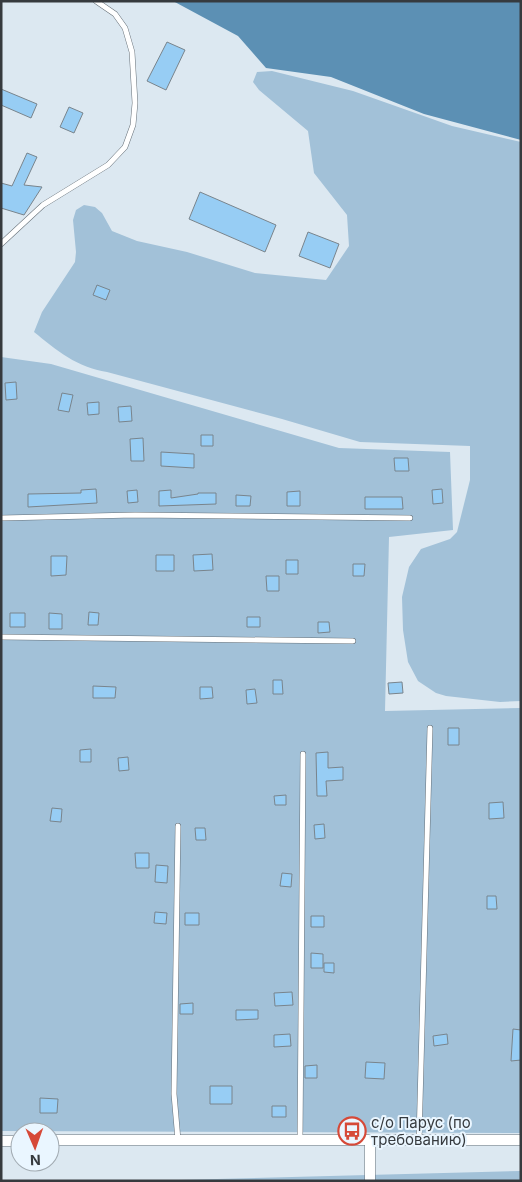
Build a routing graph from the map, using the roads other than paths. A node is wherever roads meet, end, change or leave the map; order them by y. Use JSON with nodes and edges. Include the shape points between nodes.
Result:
{"nodes":[{"id":1,"x":96,"y":1,"type":"edge"},
{"id":2,"x":1,"y":244,"type":"edge"},
{"id":3,"x":1,"y":518,"type":"edge"},
{"id":4,"x":410,"y":518,"type":"dead end"},
{"id":5,"x":1,"y":637,"type":"edge"},
{"id":6,"x":353,"y":641,"type":"dead end"},
{"id":7,"x":430,"y":728,"type":"dead end"},
{"id":8,"x":303,"y":754,"type":"dead end"},
{"id":9,"x":178,"y":826,"type":"dead end"},
{"id":10,"x":60,"y":1140,"type":"edge"},
{"id":11,"x":178,"y":1140,"type":"junction"},
{"id":12,"x":521,"y":1140,"type":"edge"},
{"id":13,"x":300,"y":1141,"type":"junction"},
{"id":14,"x":370,"y":1141,"type":"junction"},
{"id":15,"x":419,"y":1141,"type":"junction"},
{"id":16,"x":370,"y":1181,"type":"edge"}],
"edges":[{"from":1,"to":2,"type":"lane","via":[[115,14],[125,28],[132,52],[135,103],[133,125],[125,147],[108,165],[43,205]]},
{"from":3,"to":4,"type":"lane","via":[[135,515]]},
{"from":5,"to":6,"type":"lane"},
{"from":7,"to":15,"type":"lane"},
{"from":8,"to":13,"type":"lane"},
{"from":9,"to":11,"type":"lane","via":[[174,1094]]},
{"from":10,"to":11,"type":"street"},
{"from":11,"to":13,"type":"street"},
{"from":12,"to":15,"type":"street"},
{"from":13,"to":14,"type":"street"},
{"from":14,"to":15,"type":"street"},
{"from":14,"to":16,"type":"street"}]}
